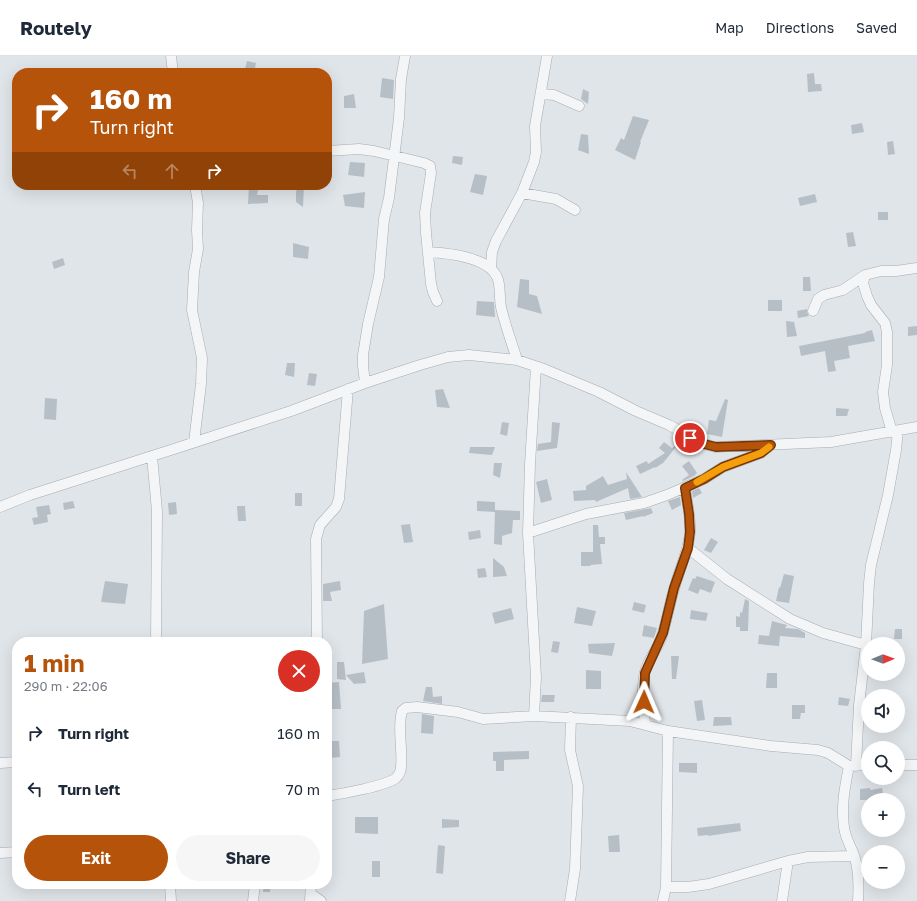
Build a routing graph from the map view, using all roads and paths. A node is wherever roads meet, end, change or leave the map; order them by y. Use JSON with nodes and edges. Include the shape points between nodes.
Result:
{"nodes":[{"id":1,"x":171,"y":56,"type":"edge"},
{"id":2,"x":405,"y":56,"type":"edge"},
{"id":3,"x":547,"y":56,"type":"edge"},
{"id":4,"x":172,"y":68,"type":"edge"},
{"id":5,"x":541,"y":94,"type":"junction"},
{"id":6,"x":579,"y":106,"type":"dead end"},
{"id":7,"x":332,"y":151,"type":"edge"},
{"id":8,"x":393,"y":156,"type":"junction"},
{"id":9,"x":196,"y":190,"type":"edge"},
{"id":10,"x":522,"y":193,"type":"junction"},
{"id":11,"x":575,"y":210,"type":"dead end"},
{"id":12,"x":428,"y":252,"type":"junction"},
{"id":13,"x":917,"y":268,"type":"edge"},
{"id":14,"x":491,"y":269,"type":"junction"},
{"id":15,"x":865,"y":275,"type":"junction"},
{"id":16,"x":437,"y":300,"type":"dead end"},
{"id":17,"x":813,"y":311,"type":"dead end"},
{"id":18,"x":517,"y":360,"type":"junction"},
{"id":19,"x":536,"y":367,"type":"junction"},
{"id":20,"x":365,"y":383,"type":"junction"},
{"id":21,"x":348,"y":389,"type":"junction"},
{"id":22,"x":917,"y":427,"type":"edge"},
{"id":23,"x":895,"y":432,"type":"junction"},
{"id":24,"x":194,"y":442,"type":"junction"},
{"id":25,"x":771,"y":445,"type":"junction"},
{"id":26,"x":152,"y":456,"type":"junction"},
{"id":27,"x":685,"y":488,"type":"junction"},
{"id":28,"x":0,"y":507,"type":"edge"},
{"id":29,"x":528,"y":532,"type":"junction"},
{"id":30,"x":688,"y":548,"type":"junction"},
{"id":31,"x":156,"y":637,"type":"edge"},
{"id":32,"x":317,"y":637,"type":"edge"},
{"id":33,"x":866,"y":637,"type":"edge"},
{"id":34,"x":861,"y":644,"type":"edge"},
{"id":35,"x":862,"y":681,"type":"edge"},
{"id":36,"x":534,"y":716,"type":"junction"},
{"id":37,"x":571,"y":717,"type":"junction"},
{"id":38,"x":644,"y":724,"type":"junction"},
{"id":39,"x":668,"y":731,"type":"junction"},
{"id":40,"x":12,"y":762,"type":"edge"},
{"id":41,"x":0,"y":763,"type":"edge"},
{"id":42,"x":861,"y":765,"type":"edge"},
{"id":43,"x":905,"y":765,"type":"edge"},
{"id":44,"x":917,"y":765,"type":"edge"},
{"id":45,"x":853,"y":766,"type":"junction"},
{"id":46,"x":332,"y":795,"type":"edge"},
{"id":47,"x":12,"y":852,"type":"edge"},
{"id":48,"x":0,"y":853,"type":"edge"},
{"id":49,"x":854,"y":856,"type":"junction"},
{"id":50,"x":788,"y":861,"type":"junction"},
{"id":51,"x":666,"y":887,"type":"junction"},
{"id":52,"x":170,"y":889,"type":"edge"},
{"id":53,"x":254,"y":889,"type":"edge"},
{"id":54,"x":311,"y":893,"type":"edge"},
{"id":55,"x":171,"y":901,"type":"edge"},
{"id":56,"x":253,"y":901,"type":"edge"},
{"id":57,"x":321,"y":901,"type":"edge"},
{"id":58,"x":570,"y":901,"type":"edge"},
{"id":59,"x":662,"y":901,"type":"edge"},
{"id":60,"x":782,"y":901,"type":"edge"},
{"id":61,"x":858,"y":901,"type":"edge"}],
"edges":[{"from":1,"to":4,"type":"street"},
{"from":2,"to":8,"type":"street"},
{"from":3,"to":5,"type":"street"},
{"from":5,"to":6,"type":"street","via":[[554,95]]},
{"from":5,"to":10,"type":"street","via":[[535,126],[536,152]]},
{"from":7,"to":8,"type":"street","via":[[374,151]]},
{"from":8,"to":12,"type":"street","via":[[424,162],[431,169],[425,213]]},
{"from":8,"to":20,"type":"street","via":[[379,277],[363,355]]},
{"from":9,"to":24,"type":"street","via":[[198,249],[192,310],[202,358]]},
{"from":10,"to":11,"type":"street","via":[[556,199]]},
{"from":10,"to":14,"type":"street","via":[[496,241],[492,252]]},
{"from":12,"to":14,"type":"street","via":[[468,258]]},
{"from":12,"to":16,"type":"street","via":[[433,292]]},
{"from":13,"to":15,"type":"street","via":[[881,270]]},
{"from":14,"to":18,"type":"street","via":[[497,276],[501,307]]},
{"from":15,"to":17,"type":"street","via":[[843,290],[818,299]]},
{"from":15,"to":23,"type":"street","via":[[863,283],[866,296],[885,323],[887,332],[887,365],[883,392],[885,408]]},
{"from":18,"to":19,"type":"street"},
{"from":18,"to":20,"type":"street","via":[[469,355],[448,357]]},
{"from":19,"to":25,"type":"street","via":[[599,392],[704,444],[716,447]]},
{"from":19,"to":29,"type":"street"},
{"from":20,"to":21,"type":"street"},
{"from":21,"to":24,"type":"street"},
{"from":21,"to":32,"type":"street","via":[[339,499],[336,507],[320,525],[316,539]]},
{"from":22,"to":23,"type":"street"},
{"from":23,"to":25,"type":"street","via":[[831,442]]},
{"from":23,"to":33,"type":"street","via":[[896,450],[888,496],[871,565]]},
{"from":24,"to":26,"type":"street"},
{"from":25,"to":27,"type":"street","via":[[761,453],[723,467]]},
{"from":26,"to":28,"type":"street"},
{"from":26,"to":31,"type":"street","via":[[157,511]]},
{"from":27,"to":29,"type":"street","via":[[644,503],[586,514]]},
{"from":27,"to":30,"type":"street","via":[[690,532]]},
{"from":29,"to":36,"type":"street","via":[[536,677]]},
{"from":30,"to":34,"type":"street","via":[[727,579],[790,620]]},
{"from":30,"to":38,"type":"street","via":[[674,588],[662,636],[645,673]]},
{"from":35,"to":45,"type":"street"},
{"from":36,"to":37,"type":"street"},
{"from":36,"to":46,"type":"street","via":[[483,719],[438,709],[406,708],[401,715],[401,766],[396,777],[365,789]]},
{"from":37,"to":38,"type":"street"},
{"from":37,"to":58,"type":"street","via":[[570,750],[578,786],[575,869]]},
{"from":38,"to":39,"type":"street"},
{"from":39,"to":45,"type":"street","via":[[818,750]]},
{"from":39,"to":51,"type":"street"},
{"from":40,"to":41,"type":"street"},
{"from":42,"to":45,"type":"street"},
{"from":43,"to":44,"type":"street"},
{"from":45,"to":49,"type":"street","via":[[844,792],[843,815],[846,837]]},
{"from":47,"to":48,"type":"street"},
{"from":49,"to":50,"type":"street","via":[[808,857]]},
{"from":49,"to":61,"type":"street"},
{"from":50,"to":51,"type":"street","via":[[709,884]]},
{"from":50,"to":60,"type":"street"},
{"from":51,"to":59,"type":"street"},
{"from":52,"to":55,"type":"street"},
{"from":53,"to":56,"type":"street"},
{"from":54,"to":57,"type":"street"}]}
